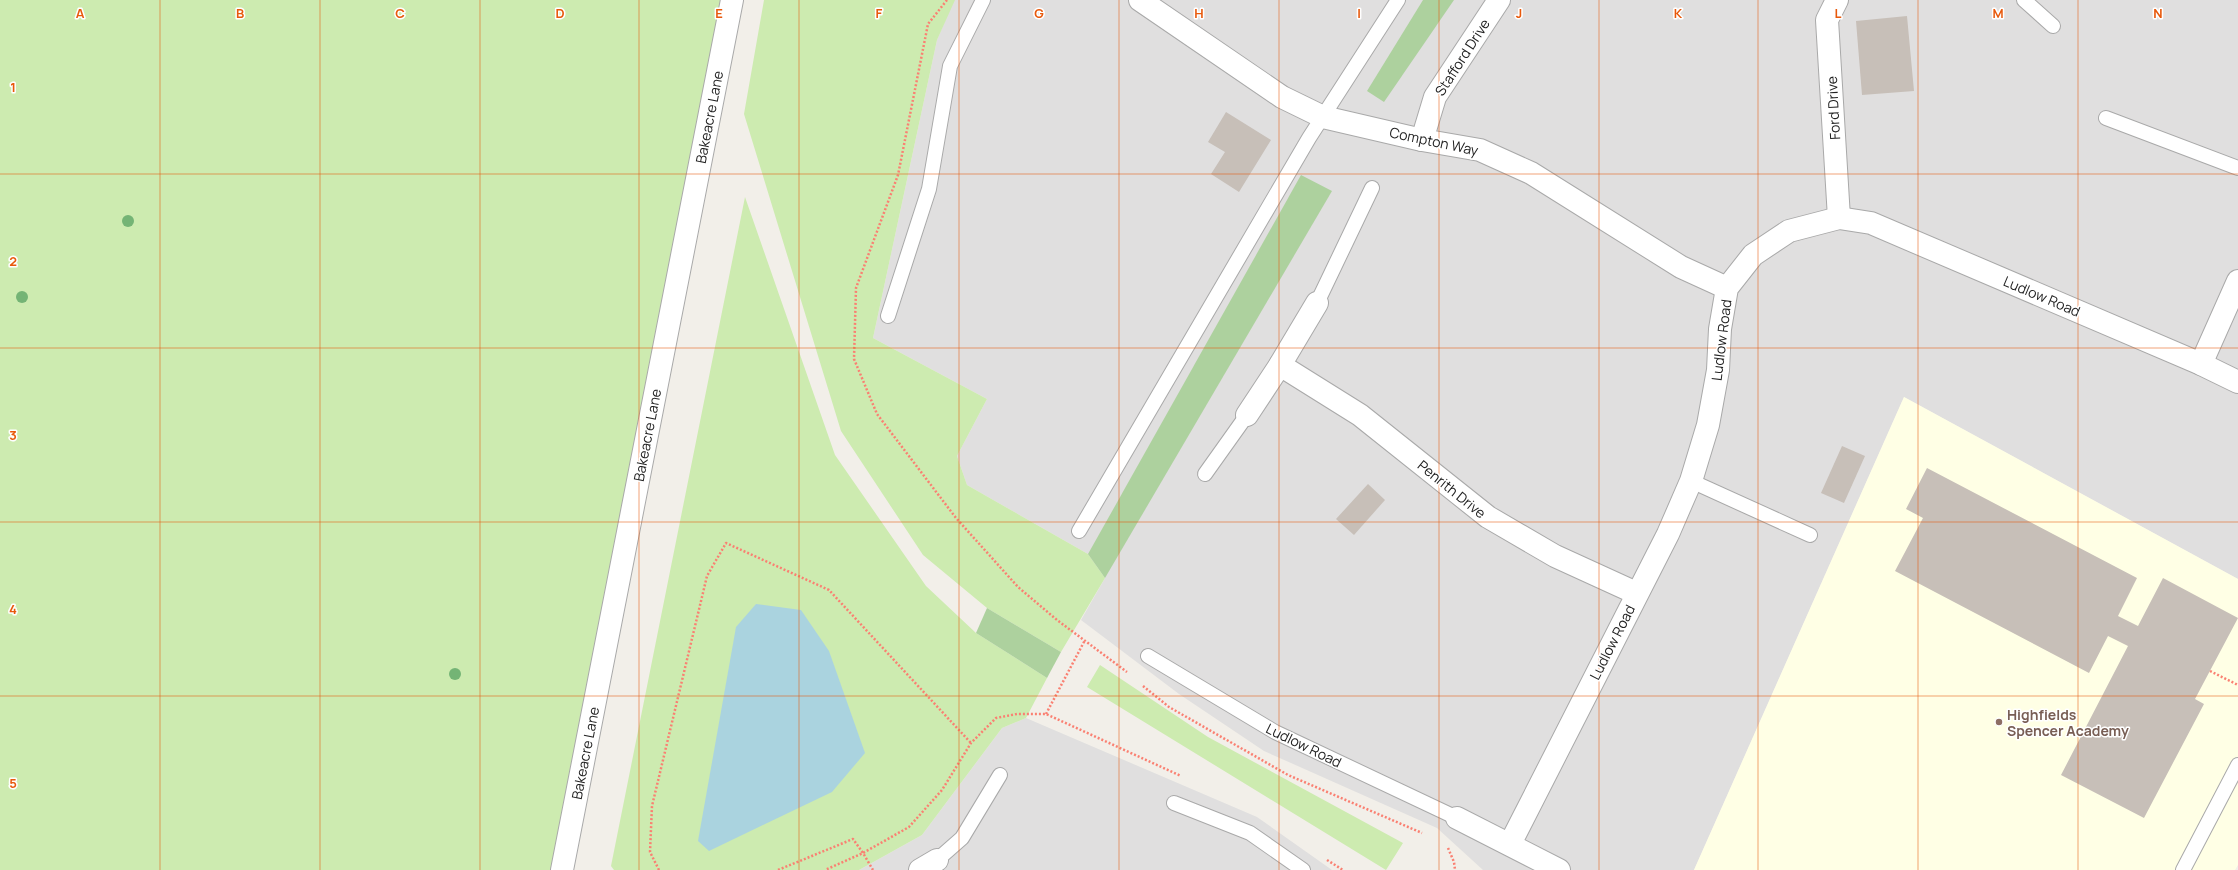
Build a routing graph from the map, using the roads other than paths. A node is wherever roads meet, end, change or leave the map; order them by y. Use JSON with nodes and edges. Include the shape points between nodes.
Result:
{"nodes":[{"id":1,"x":732,"y":0,"type":"edge"},
{"id":2,"x":983,"y":0,"type":"edge"},
{"id":3,"x":1140,"y":0,"type":"edge"},
{"id":4,"x":1398,"y":0,"type":"edge"},
{"id":5,"x":1499,"y":0,"type":"edge"},
{"id":6,"x":1837,"y":0,"type":"edge"},
{"id":7,"x":2024,"y":0,"type":"edge"},
{"id":8,"x":2052,"y":26,"type":"dead end"},
{"id":9,"x":1323,"y":117,"type":"junction"},
{"id":10,"x":2106,"y":118,"type":"dead end"},
{"id":11,"x":1422,"y":140,"type":"junction"},
{"id":12,"x":2238,"y":168,"type":"edge"},
{"id":13,"x":1372,"y":188,"type":"dead end"},
{"id":14,"x":1839,"y":218,"type":"junction"},
{"id":15,"x":2238,"y":281,"type":"edge"},
{"id":16,"x":1727,"y":288,"type":"junction"},
{"id":17,"x":1317,"y":303,"type":"joint"},
{"id":18,"x":888,"y":316,"type":"dead end"},
{"id":19,"x":2201,"y":364,"type":"junction"},
{"id":20,"x":1280,"y":365,"type":"junction"},
{"id":21,"x":2238,"y":382,"type":"edge"},
{"id":22,"x":1247,"y":415,"type":"joint"},
{"id":23,"x":1205,"y":474,"type":"dead end"},
{"id":24,"x":1690,"y":481,"type":"junction"},
{"id":25,"x":1079,"y":532,"type":"dead end"},
{"id":26,"x":1810,"y":535,"type":"dead end"},
{"id":27,"x":1636,"y":593,"type":"junction"},
{"id":28,"x":1148,"y":656,"type":"dead end"},
{"id":29,"x":2238,"y":765,"type":"edge"},
{"id":30,"x":1000,"y":775,"type":"dead end"},
{"id":31,"x":1174,"y":803,"type":"dead end"},
{"id":32,"x":1457,"y":818,"type":"joint"},
{"id":33,"x":1510,"y":844,"type":"junction"},
{"id":34,"x":929,"y":865,"type":"edge"},
{"id":35,"x":562,"y":870,"type":"edge"},
{"id":36,"x":1304,"y":870,"type":"edge"},
{"id":37,"x":1559,"y":870,"type":"edge"},
{"id":38,"x":2183,"y":870,"type":"edge"}],
"edges":[{"from":1,"to":35,"type":"street","name":"Bakeacre Lane"},
{"from":2,"to":18,"type":"lane","via":[[950,66],[929,189]]},
{"from":3,"to":9,"type":"street","name":"Compton Way","via":[[1282,97]]},
{"from":4,"to":9,"type":"lane"},
{"from":5,"to":11,"type":"street","name":"Stafford Drive","via":[[1435,97]]},
{"from":6,"to":14,"type":"street","name":"Ford Drive","via":[[1827,20]]},
{"from":7,"to":8,"type":"lane"},
{"from":9,"to":11,"type":"street","name":"Compton Way"},
{"from":9,"to":25,"type":"lane"},
{"from":10,"to":12,"type":"lane"},
{"from":11,"to":16,"type":"street","name":"Compton Way","via":[[1480,150],[1531,173],[1681,267]]},
{"from":13,"to":17,"type":"lane"},
{"from":14,"to":16,"type":"street","name":"Ludlow Road","via":[[1788,231],[1753,255]]},
{"from":14,"to":19,"type":"street","name":"Ludlow Road","via":[[1871,223]]},
{"from":15,"to":19,"type":"street"},
{"from":16,"to":24,"type":"street","name":"Ludlow Road","via":[[1720,329],[1718,370],[1709,417]]},
{"from":17,"to":20,"type":"street"},
{"from":19,"to":21,"type":"street","name":"Ludlow Road"},
{"from":20,"to":22,"type":"street"},
{"from":20,"to":27,"type":"street","name":"Penrith Drive","via":[[1360,415],[1488,517],[1555,556]]},
{"from":22,"to":23,"type":"lane"},
{"from":24,"to":26,"type":"lane"},
{"from":24,"to":27,"type":"street","name":"Ludlow Road","via":[[1668,534]]},
{"from":27,"to":33,"type":"street","name":"Ludlow Road"},
{"from":28,"to":32,"type":"lane","name":"Ludlow Road","via":[[1275,732]]},
{"from":29,"to":38,"type":"lane"},
{"from":30,"to":34,"type":"lane","via":[[962,838]]},
{"from":31,"to":36,"type":"lane","via":[[1250,833]]},
{"from":32,"to":33,"type":"street","name":"Ludlow Road"},
{"from":33,"to":37,"type":"street","name":"Ludlow Road"}]}
